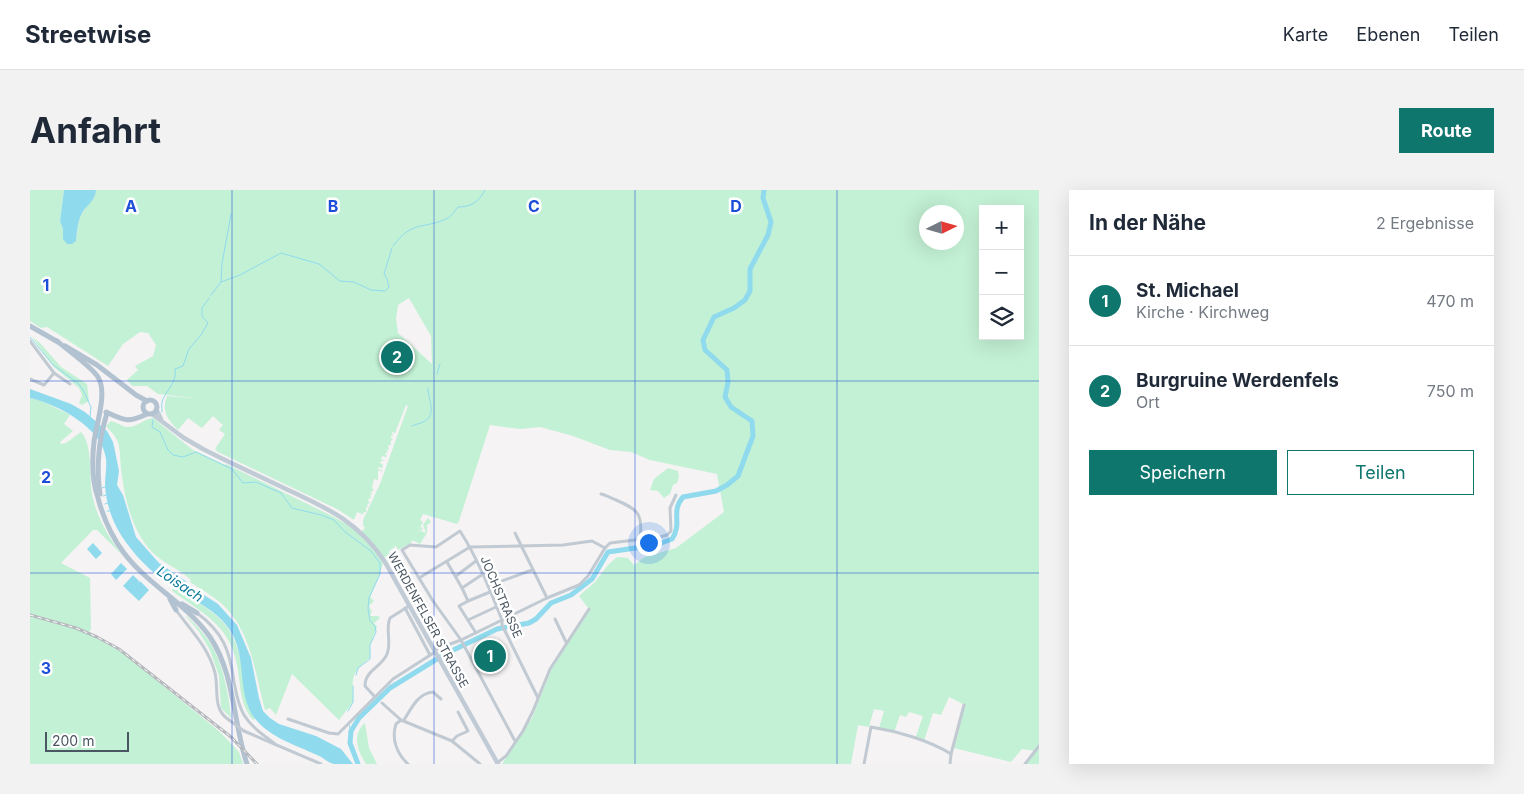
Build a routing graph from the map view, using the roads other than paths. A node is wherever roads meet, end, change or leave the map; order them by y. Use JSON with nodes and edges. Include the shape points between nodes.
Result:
{"nodes":[{"id":1,"x":30,"y":326,"type":"edge"},
{"id":2,"x":30,"y":340,"type":"edge"},
{"id":3,"x":57,"y":341,"type":"junction"},
{"id":4,"x":54,"y":373,"type":"junction"},
{"id":5,"x":31,"y":378,"type":"edge"},
{"id":6,"x":70,"y":384,"type":"dead end"},
{"id":7,"x":136,"y":396,"type":"junction"},
{"id":8,"x":147,"y":401,"type":"junction"},
{"id":9,"x":156,"y":409,"type":"junction"},
{"id":10,"x":146,"y":411,"type":"junction"},
{"id":11,"x":116,"y":417,"type":"junction"},
{"id":12,"x":162,"y":420,"type":"junction"},
{"id":13,"x":102,"y":424,"type":"junction"},
{"id":14,"x":600,"y":494,"type":"dead end"},
{"id":15,"x":676,"y":495,"type":"dead end"},
{"id":16,"x":103,"y":512,"type":"junction"},
{"id":17,"x":515,"y":533,"type":"dead end"},
{"id":18,"x":640,"y":540,"type":"junction"},
{"id":19,"x":521,"y":546,"type":"junction"},
{"id":20,"x":470,"y":547,"type":"junction"},
{"id":21,"x":604,"y":548,"type":"junction"},
{"id":22,"x":476,"y":560,"type":"junction"},
{"id":23,"x":446,"y":562,"type":"junction"},
{"id":24,"x":532,"y":570,"type":"junction"},
{"id":25,"x":483,"y":574,"type":"junction"},
{"id":26,"x":456,"y":576,"type":"junction"},
{"id":27,"x":419,"y":578,"type":"junction"},
{"id":28,"x":488,"y":586,"type":"junction"},
{"id":29,"x":462,"y":588,"type":"junction"},
{"id":30,"x":490,"y":592,"type":"junction"},
{"id":31,"x":169,"y":595,"type":"junction"},
{"id":32,"x":547,"y":598,"type":"junction"},
{"id":33,"x":468,"y":601,"type":"junction"},
{"id":34,"x":407,"y":607,"type":"junction"},
{"id":35,"x":496,"y":607,"type":"junction"},
{"id":36,"x":589,"y":609,"type":"dead end"},
{"id":37,"x":176,"y":610,"type":"joint"},
{"id":38,"x":197,"y":613,"type":"joint"},
{"id":39,"x":555,"y":619,"type":"dead end"},
{"id":40,"x":468,"y":620,"type":"junction"},
{"id":41,"x":502,"y":622,"type":"junction"},
{"id":42,"x":476,"y":633,"type":"junction"},
{"id":43,"x":567,"y":643,"type":"junction"},
{"id":44,"x":462,"y":644,"type":"junction"},
{"id":45,"x":435,"y":651,"type":"junction"},
{"id":46,"x":430,"y":655,"type":"junction"},
{"id":47,"x":375,"y":697,"type":"junction"},
{"id":48,"x":538,"y":698,"type":"junction"},
{"id":49,"x":441,"y":699,"type":"dead end"},
{"id":50,"x":382,"y":703,"type":"dead end"},
{"id":51,"x":964,"y":705,"type":"dead end"},
{"id":52,"x":458,"y":712,"type":"dead end"},
{"id":53,"x":288,"y":719,"type":"dead end"},
{"id":54,"x":402,"y":720,"type":"junction"},
{"id":55,"x":452,"y":741,"type":"junction"},
{"id":56,"x":515,"y":741,"type":"junction"},
{"id":57,"x":275,"y":744,"type":"junction"},
{"id":58,"x":1039,"y":746,"type":"edge"},
{"id":59,"x":951,"y":754,"type":"junction"},
{"id":60,"x":496,"y":763,"type":"edge"},
{"id":61,"x":247,"y":764,"type":"edge"},
{"id":62,"x":321,"y":764,"type":"edge"},
{"id":63,"x":408,"y":764,"type":"edge"},
{"id":64,"x":480,"y":764,"type":"edge"},
{"id":65,"x":864,"y":764,"type":"edge"},
{"id":66,"x":950,"y":764,"type":"edge"},
{"id":67,"x":1025,"y":764,"type":"edge"}],
"edges":[{"from":1,"to":3,"type":"main road"},
{"from":2,"to":4,"type":"street"},
{"from":3,"to":7,"type":"main road","via":[[97,365]]},
{"from":3,"to":13,"type":"main road","via":[[99,377]]},
{"from":4,"to":5,"type":"street","via":[[44,385]]},
{"from":4,"to":6,"type":"street"},
{"from":7,"to":8,"type":"main road"},
{"from":7,"to":10,"type":"main road"},
{"from":8,"to":9,"type":"main road","via":[[154,402]]},
{"from":8,"to":10,"type":"main road"},
{"from":9,"to":10,"type":"main road"},
{"from":9,"to":12,"type":"street","name":"WERDENFELSER STRASSE"},
{"from":10,"to":11,"type":"main road","via":[[137,419],[126,421]]},
{"from":10,"to":12,"type":"street","name":"WERDENFELSER STRASSE"},
{"from":11,"to":13,"type":"main road","via":[[108,418]]},
{"from":11,"to":13,"type":"main road","via":[[104,412]]},
{"from":12,"to":34,"type":"street","name":"WERDENFELSER STRASSE","via":[[193,444],[329,509],[352,524],[375,548]]},
{"from":13,"to":16,"type":"main road","via":[[98,482]]},
{"from":13,"to":16,"type":"main road","via":[[94,442],[93,461],[97,498]]},
{"from":14,"to":18,"type":"street","via":[[636,511],[640,520]]},
{"from":15,"to":18,"type":"street","via":[[670,508],[670,533],[660,538]]},
{"from":16,"to":31,"type":"main road","via":[[124,553]]},
{"from":17,"to":19,"type":"street"},
{"from":18,"to":21,"type":"street","via":[[614,542]]},
{"from":19,"to":20,"type":"street"},
{"from":19,"to":21,"type":"street","via":[[592,542]]},
{"from":19,"to":24,"type":"street"},
{"from":20,"to":22,"type":"street","name":"JOCHSTRASSE"},
{"from":20,"to":23,"type":"street"},
{"from":20,"to":27,"type":"street","name":"JOCHSTRASSE","via":[[460,531],[436,547],[410,545],[402,550]]},
{"from":21,"to":32,"type":"street","via":[[584,581]]},
{"from":22,"to":25,"type":"street","name":"JOCHSTRASSE"},
{"from":22,"to":26,"type":"street"},
{"from":23,"to":26,"type":"street"},
{"from":23,"to":27,"type":"street"},
{"from":24,"to":28,"type":"street"},
{"from":24,"to":32,"type":"street"},
{"from":25,"to":28,"type":"street","name":"JOCHSTRASSE"},
{"from":25,"to":29,"type":"street"},
{"from":26,"to":29,"type":"street"},
{"from":27,"to":44,"type":"street"},
{"from":28,"to":30,"type":"street","name":"JOCHSTRASSE"},
{"from":29,"to":33,"type":"street"},
{"from":30,"to":33,"type":"street"},
{"from":30,"to":35,"type":"street","name":"JOCHSTRASSE"},
{"from":31,"to":37,"type":"main road"},
{"from":31,"to":38,"type":"main road"},
{"from":31,"to":61,"type":"main road","via":[[203,628],[220,655]]},
{"from":32,"to":41,"type":"street"},
{"from":33,"to":40,"type":"street","via":[[459,606]]},
{"from":34,"to":45,"type":"street","name":"WERDENFELSER STRASSE"},
{"from":34,"to":46,"type":"street"},
{"from":34,"to":47,"type":"street","via":[[390,618],[388,652],[367,675],[366,686]]},
{"from":35,"to":40,"type":"street"},
{"from":35,"to":41,"type":"street","name":"JOCHSTRASSE"},
{"from":36,"to":43,"type":"street"},
{"from":37,"to":57,"type":"street","bridge":true,"via":[[208,654],[215,672],[219,709],[244,730]]},
{"from":38,"to":57,"type":"street","via":[[217,631],[226,647],[244,716]]},
{"from":39,"to":43,"type":"street"},
{"from":40,"to":42,"type":"street"},
{"from":41,"to":42,"type":"street"},
{"from":41,"to":48,"type":"street","name":"JOCHSTRASSE"},
{"from":42,"to":44,"type":"street"},
{"from":43,"to":48,"type":"street","via":[[550,669]]},
{"from":44,"to":45,"type":"street"},
{"from":44,"to":56,"type":"street"},
{"from":45,"to":46,"type":"street"},
{"from":45,"to":60,"type":"street","name":"WERDENFELSER STRASSE"},
{"from":46,"to":47,"type":"street","via":[[393,679]]},
{"from":47,"to":53,"type":"street","via":[[342,731],[334,734]]},
{"from":48,"to":56,"type":"street"},
{"from":49,"to":54,"type":"street","via":[[433,692],[424,694]]},
{"from":50,"to":54,"type":"street"},
{"from":51,"to":59,"type":"street"},
{"from":52,"to":55,"type":"street","via":[[468,731]]},
{"from":54,"to":55,"type":"street"},
{"from":54,"to":63,"type":"street","via":[[396,724],[394,736],[400,754]]},
{"from":55,"to":64,"type":"street"},
{"from":56,"to":60,"type":"street","via":[[506,756]]},
{"from":57,"to":62,"type":"street"},
{"from":58,"to":67,"type":"street"},
{"from":59,"to":65,"type":"street","via":[[924,741],[871,727]]},
{"from":59,"to":66,"type":"street"}]}
